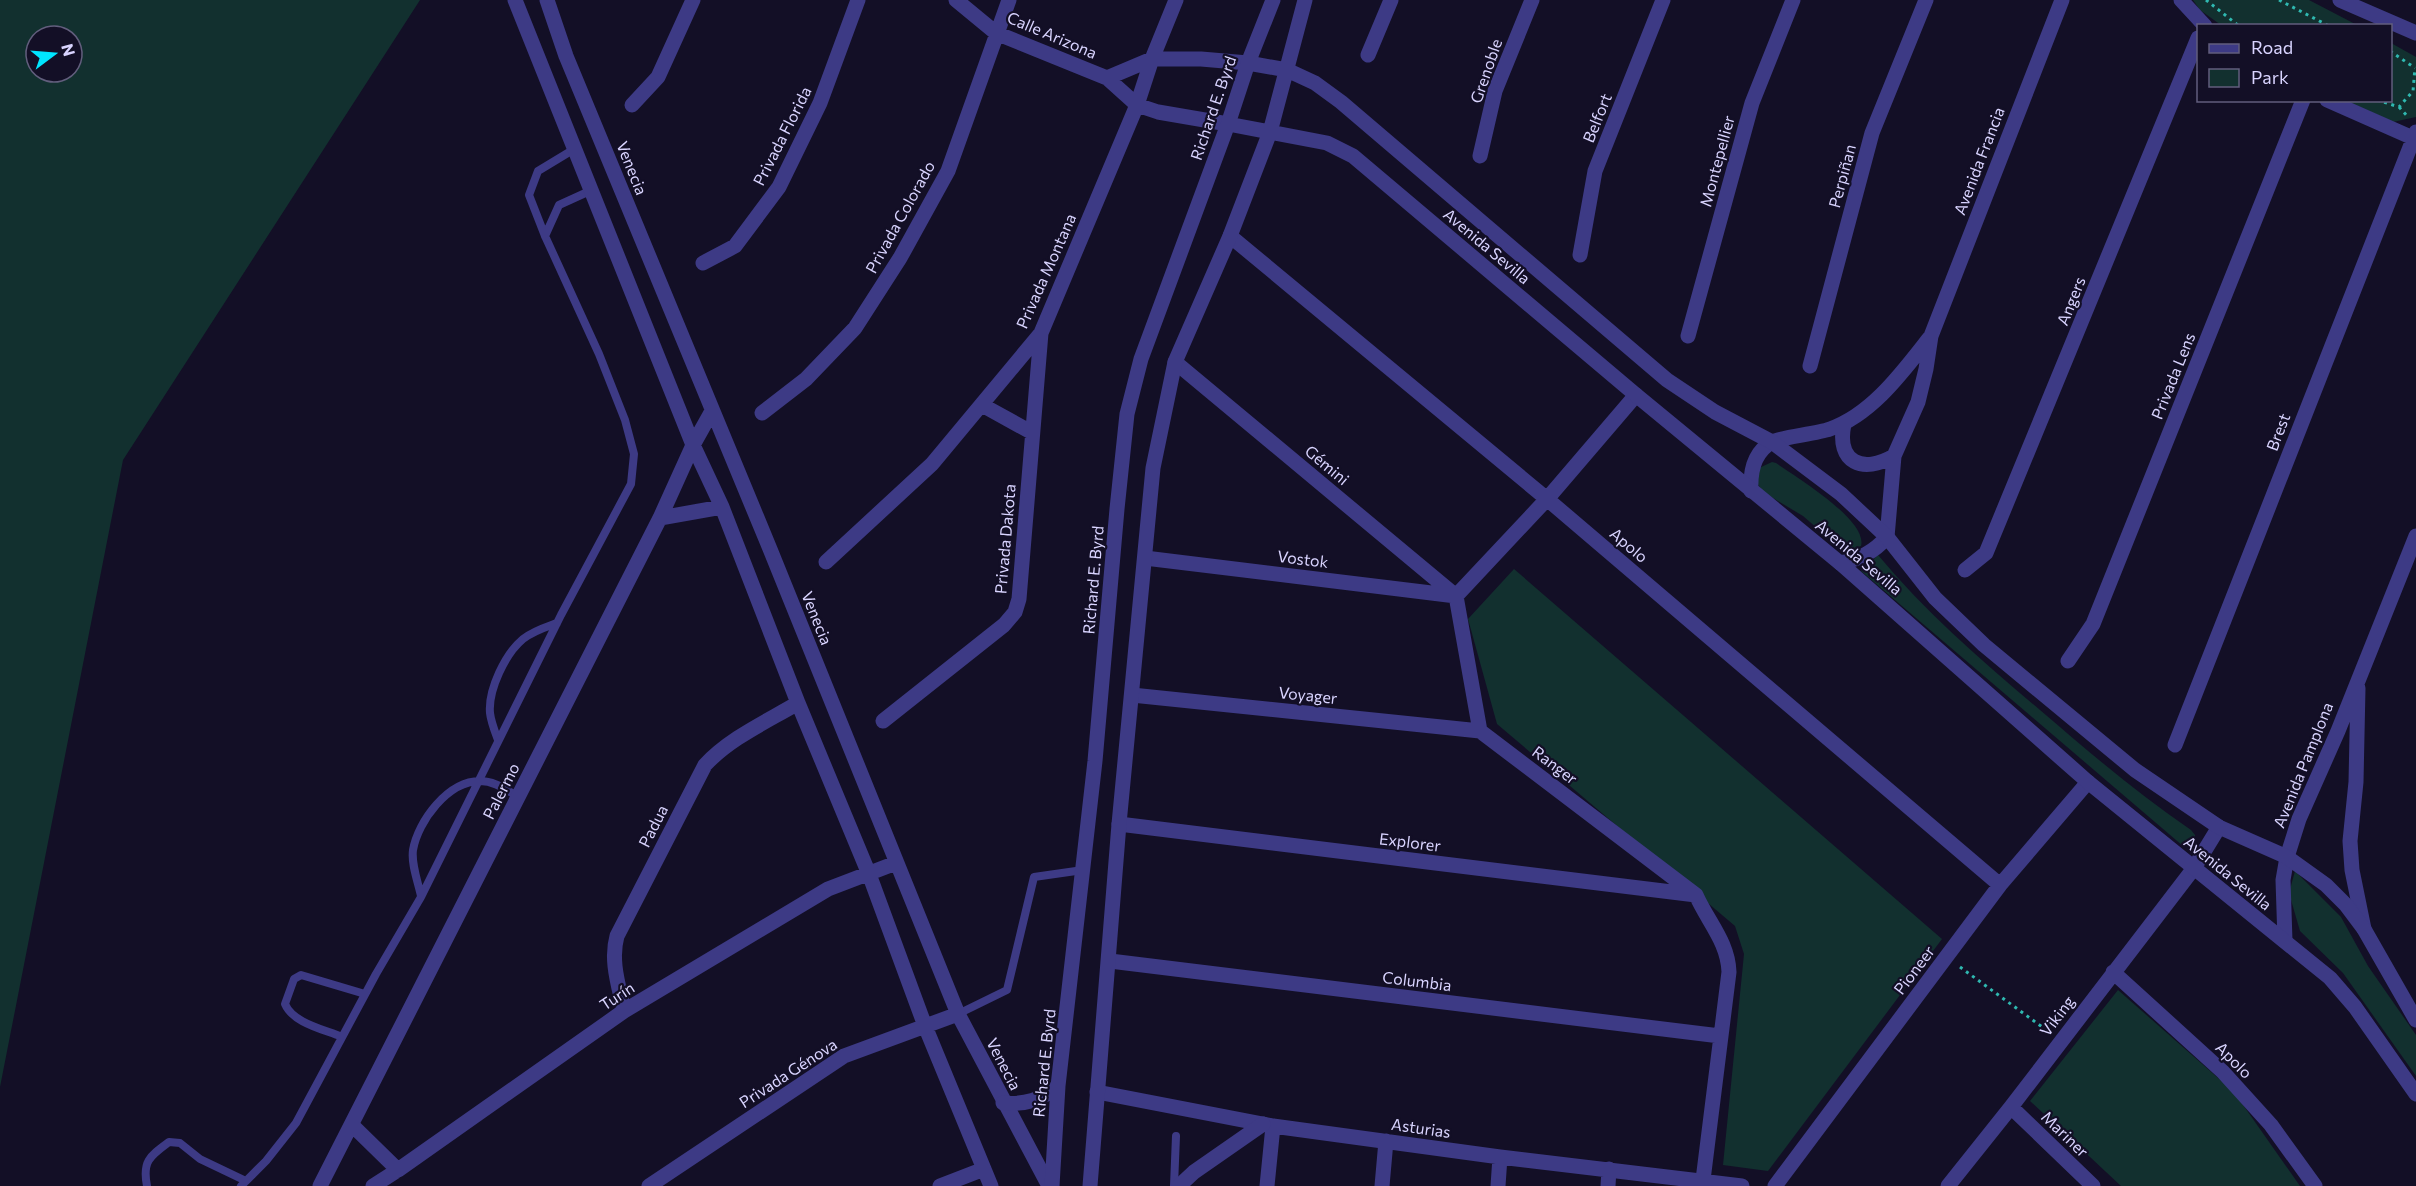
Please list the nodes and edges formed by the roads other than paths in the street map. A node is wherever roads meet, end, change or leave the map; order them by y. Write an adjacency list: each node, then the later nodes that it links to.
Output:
1 (515, 0): 26 (street)
2 (547, 0): 23 (street, Venecia)
3 (693, 0): 31 (street)
4 (858, 0): 42 (street, Privada Florida)
5 (956, 0): 19 (street, Calle Arizona)
6 (1009, 0): 19 (street, Privada Colorado)
7 (1176, 0): 24 (street, Privada Montana)
8 (1273, 0): 25 (street, Richard E. Byrd)
9 (1305, 0): 27 (street)
10 (1391, 0): 22 (street)
11 (1532, 0): 37 (street, Grenoble)
12 (1663, 0): 41 (street, Belfort)
13 (1793, 0): 44 (street, Montepellier)
14 (1926, 0): 47 (street, Perpiñan)
15 (2062, 0): 45 (street, Avenida Francia)
16 (2181, 0): 18 (street)
17 (2340, 0): 20 (street)
18 (2203, 24)
19 (996, 33): 28 (street, Calle Arizona); 51 (street, Privada Colorado)
20 (2416, 33)
21 (2197, 43): 66 (street, Angers)
22 (1368, 55)
23 (566, 56): 26 (street); 50 (street, Venecia)
24 (1152, 60): 25 (street, Calle Arizona); 28 (street, Calle Arizona); 32 (street, Privada Montana)
25 (1248, 63): 27 (street, Avenida Sevilla); 33 (street, Richard E. Byrd)
26 (541, 66): 36 (street)
27 (1287, 70): 34 (street); 54 (street, Avenida Sevilla)
28 (1107, 78): 32 (street, Calle Arizona)
29 (2302, 102): 69 (street, Privada Lens)
30 (2332, 102): 35 (street)
31 (632, 105)
32 (1137, 105): 33 (street, Calle Arizona); 43 (street, Privada Montana)
33 (1228, 124): 34 (street, Avenida Sevilla); 85 (street, Richard E. Byrd)
34 (1270, 132): 40 (street); 48 (street, Avenida Sevilla)
35 (2414, 135): 76 (street, Brest)
36 (576, 148): 38 (street); 39 (lane)
37 (1480, 156)
38 (592, 190): 39 (lane); 55 (street)
39 (545, 236): 68 (lane)
40 (1230, 236): 46 (street); 58 (street, Apolo)
41 (1580, 255)
42 (703, 263)
43 (1041, 333): 49 (street, Privada Montana); 53 (street, Privada Dakota)
44 (1688, 336)
45 (1931, 336): 52 (street, Avenida Francia); 56 (street, Avenida Francia)
46 (1175, 362): 63 (street); 67 (street, Gémini)
47 (1810, 366)
48 (1635, 395): 57 (street, Avenida Sevilla); 58 (street)
49 (982, 405): 53 (street); 64 (street, Privada Montana)
50 (712, 411): 55 (street, Palermo); 83 (street, Venecia)
51 (762, 413)
52 (1844, 424): 54 (street, Avenida Francia); 56 (street)
53 (1031, 432): 73 (street, Privada Dakota)
54 (1772, 442): 57 (street); 62 (street, Avenida Sevilla)
55 (693, 445): 59 (street); 60 (street, Palermo)
56 (1894, 456): 62 (street, Avenida Francia)
57 (1751, 491): 65 (street, Avenida Sevilla)
58 (1547, 499): 67 (street); 87 (street, Apolo)
59 (722, 507): 60 (street); 72 (street)
60 (660, 518): 79 (street, Palermo)
61 (2416, 536): 70 (street, Avenida Pamplona)
62 (1887, 537): 65 (street); 81 (street, Avenida Sevilla)
63 (1145, 558): 67 (street, Vostok); 71 (street)
64 (826, 562)
65 (1840, 563): 78 (street, Avenida Sevilla)
66 (1965, 570)
67 (1456, 596): 74 (street)
68 (557, 623): 75 (lane); 75 (lane)
69 (2068, 661)
70 (2358, 676): 82 (street, Avenida Pamplona); 90 (street, Avenida Pamplona)
71 (1132, 695): 74 (street, Voyager); 80 (street)
72 (798, 703): 86 (street); 95 (street, Padua)
73 (883, 721)
74 (1480, 731): 88 (street, Ranger)
75 (498, 740): 77 (lane)
76 (2175, 745)
77 (478, 781): 79 (lane); 89 (lane); 89 (lane)
78 (2088, 782): 84 (street, Avenida Sevilla); 87 (street, Pioneer)
79 (519, 797): 106 (street, Palermo)
80 (1119, 824): 88 (street, Explorer); 92 (street)
81 (2219, 827): 82 (street, Avenida Sevilla); 84 (street, Viking)
82 (2287, 857): 90 (street, Avenida Sevilla); 91 (street, Avenida Pamplona)
83 (896, 863): 86 (street, Turín); 96 (street, Venecia)
84 (2194, 868): 91 (street, Avenida Sevilla); 93 (street, Viking)
85 (1083, 870): 96 (lane); 101 (street, Richard E. Byrd)
86 (868, 874): 95 (street, Turín); 98 (street)
87 (2000, 885): 132 (street, Pioneer)
88 (1696, 896): 99 (street, Ranger)
89 (421, 897): 94 (lane)
90 (2364, 929): 97 (street, Avenida Sevilla)
91 (2285, 941): 103 (street, Avenida Sevilla)
92 (1110, 961): 99 (street, Columbia); 102 (street)
93 (2113, 972): 105 (street, Viking); 135 (street, Apolo)
94 (365, 994): 100 (lane); 100 (lane)
95 (624, 1011): 113 (street, Turín)
96 (957, 1014): 98 (street, Privada Génova); 104 (street, Venecia)
97 (2416, 1020)
98 (925, 1026): 111 (street); 120 (street, Privada Génova)
99 (1720, 1036): 115 (street, Ranger)
100 (342, 1037): 116 (lane)
101 (1058, 1086): 104 (street); 123 (street, Richard E. Byrd)
102 (1097, 1092): 107 (street, Asturias); 124 (street)
103 (2416, 1094)
104 (1003, 1103): 123 (street, Venecia)
105 (2011, 1107): 133 (street, Viking); 134 (street, Mariner)
106 (352, 1125): 113 (street); 118 (street, Palermo)
107 (1268, 1125): 109 (street, Asturias); 126 (street); 127 (street)
108 (1176, 1136): 125 (lane)
109 (1386, 1141): 110 (street, Asturias); 128 (street)
110 (1500, 1157): 112 (street, Asturias); 129 (street)
111 (984, 1169): 121 (street); 122 (street)
112 (1609, 1169): 114 (street, Asturias); 130 (street)
113 (398, 1170): 119 (street, Turín)
114 (1638, 1180): 115 (street, Asturias)
115 (1703, 1180): 131 (street, Asturias)
116 (244, 1183): 117 (lane)
117 (147, 1186)
118 (320, 1186)
119 (373, 1186)
120 (649, 1186)
121 (940, 1186)
122 (991, 1186)
123 (1050, 1186)
124 (1090, 1186)
125 (1174, 1186)
126 (1179, 1186)
127 (1266, 1186)
128 (1382, 1186)
129 (1498, 1186)
130 (1608, 1186)
131 (1741, 1186)
132 (1775, 1186)
133 (1948, 1186)
134 (2093, 1186)
135 (2315, 1186)

